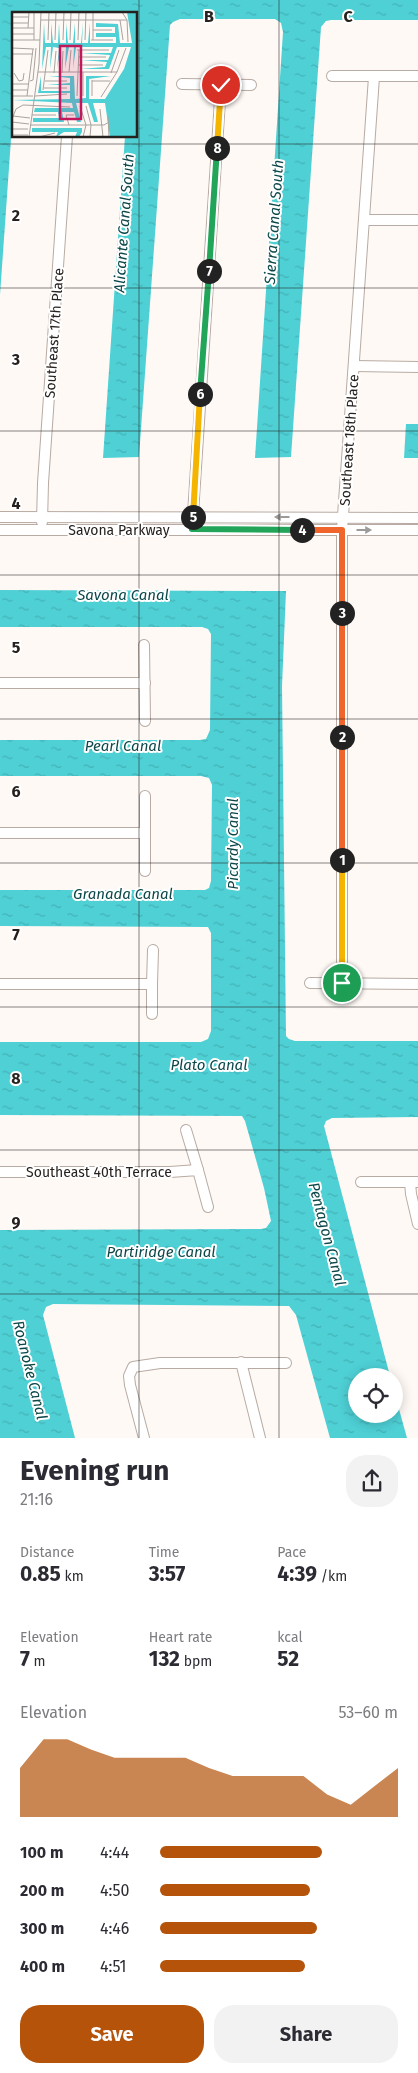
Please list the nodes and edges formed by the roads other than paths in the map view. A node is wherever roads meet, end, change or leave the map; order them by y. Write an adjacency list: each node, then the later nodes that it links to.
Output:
1 (332, 76): 3 (street)
2 (418, 76): 3 (street)
3 (374, 77): 8 (street, Southeast 18th Place)
4 (182, 84): 5 (street)
5 (221, 85): 6 (street); 15 (street)
6 (251, 85)
7 (67, 138): 13 (street, Southeast 17th Place)
8 (364, 220): 9 (street); 10 (street, Southeast 18th Place)
9 (418, 220)
10 (354, 366): 11 (street); 14 (street, Southeast 18th Place)
11 (418, 367)
12 (0, 517): 13 (street, Savona Parkway)
13 (42, 517): 15 (street, Savona Parkway); 19 (street, Southeast 17th Place)
14 (344, 517): 15 (street, Savona Parkway, one-way to 15); 16 (street, Savona Parkway); 20 (street, Southeast 18th Place)
15 (193, 518): 17 (street)
16 (418, 518)
17 (192, 529): 19 (street, Savona Parkway); 20 (street, Savona Parkway)
18 (0, 530): 19 (street, Savona Parkway)
19 (42, 530)
20 (342, 530): 21 (street, Savona Parkway, one-way to 21); 32 (street, Southeast 18th Place)
21 (418, 530)
22 (144, 646): 24 (street)
23 (0, 683): 24 (street)
24 (145, 683): 25 (street)
25 (145, 721)
26 (145, 796): 28 (street)
27 (0, 833): 28 (street)
28 (145, 833): 29 (street)
29 (145, 871)
30 (153, 950): 34 (street)
31 (310, 983): 32 (street)
32 (342, 983): 35 (street)
33 (0, 984): 34 (street)
34 (152, 984): 36 (street)
35 (418, 984)
36 (152, 1014)
37 (186, 1130): 38 (street)
38 (198, 1170): 39 (street, Southeast 40th Terrace); 42 (street)
39 (0, 1172)
40 (361, 1182): 41 (street)
41 (414, 1182): 43 (street)
42 (208, 1207)
43 (418, 1224)
44 (241, 1362): 45 (street); 46 (street); 47 (street)
45 (286, 1363)
46 (144, 1438)
47 (260, 1438)

